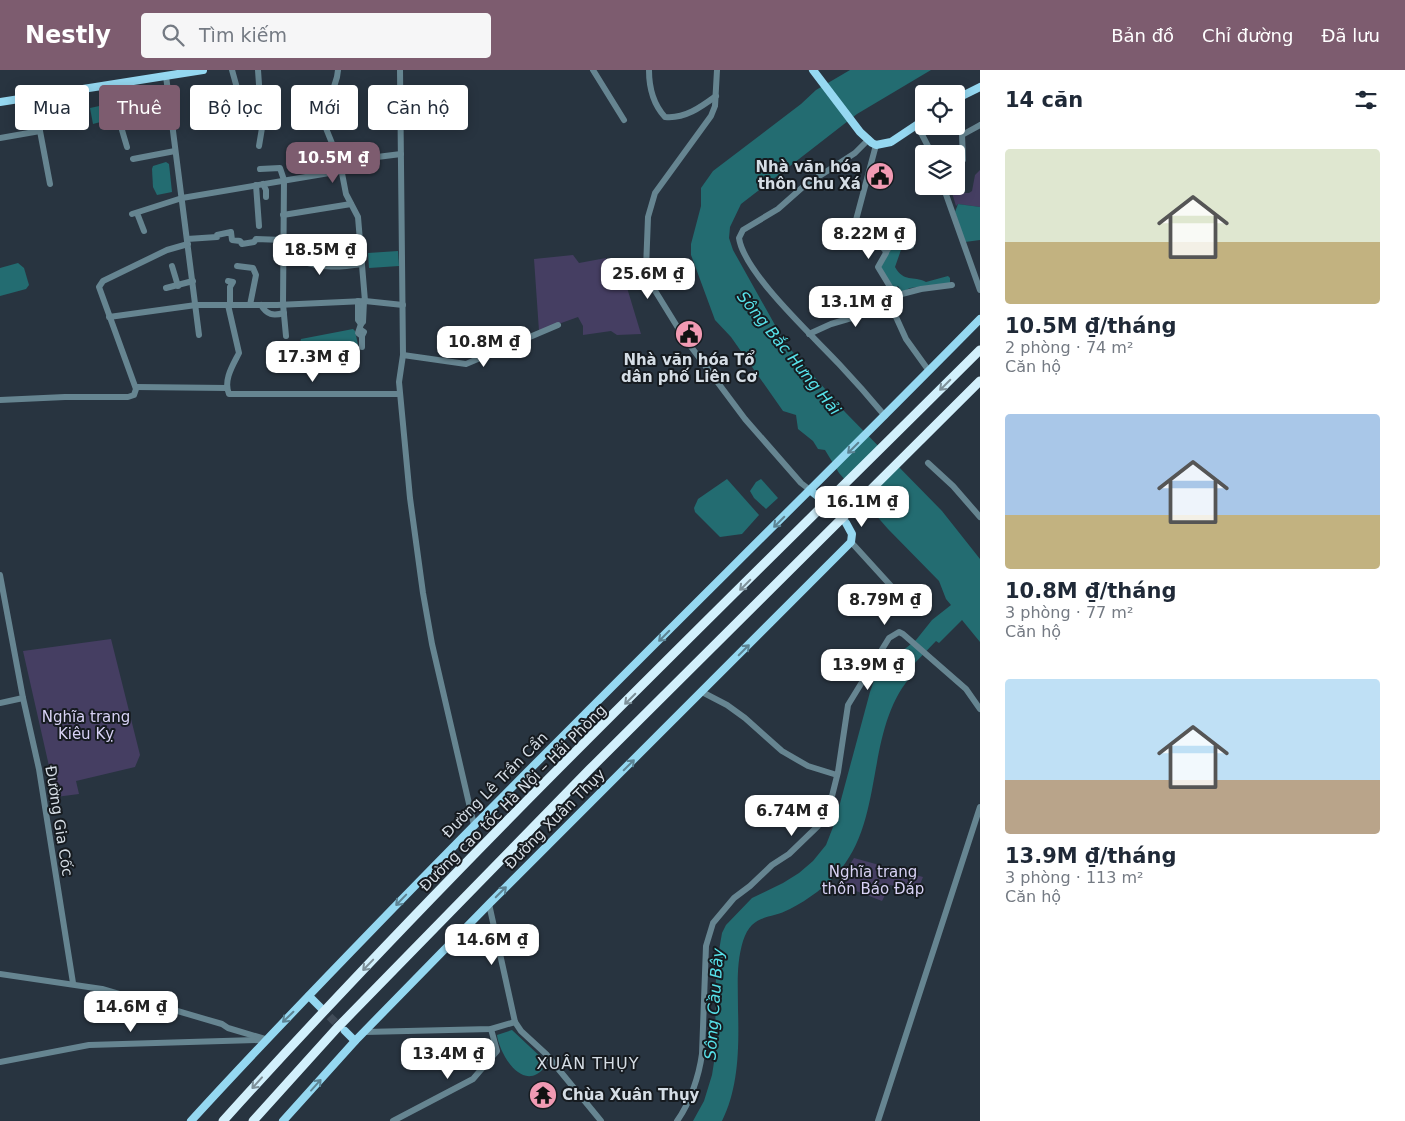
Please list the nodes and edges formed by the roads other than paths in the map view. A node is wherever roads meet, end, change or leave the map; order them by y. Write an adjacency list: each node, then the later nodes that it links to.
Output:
1 (203, 70): 10 (main road)
2 (232, 70): 12 (street)
3 (258, 70): 27 (street)
4 (338, 70): 33 (street)
5 (400, 70): 30 (street)
6 (594, 70): 18 (street)
7 (649, 70): 15 (street)
8 (717, 70): 15 (street)
9 (814, 72): 24 (main road)
10 (166, 76): 11 (main road); 29 (street)
11 (115, 85)
12 (235, 85)
13 (980, 86): 14 (main road)
14 (965, 94)
15 (716, 96): 84 (street)
16 (15, 100): 17 (main road)
17 (0, 102)
18 (624, 120)
19 (980, 125): 26 (street)
20 (915, 126): 25 (main road)
21 (122, 130): 28 (street)
22 (40, 131): 23 (street); 35 (street)
23 (0, 138)
24 (869, 139): 25 (main road); 70 (street)
25 (876, 145): 48 (street)
26 (962, 145)
27 (259, 146)
28 (127, 147)
29 (175, 150): 31 (street); 39 (street)
30 (401, 154): 33 (street); 65 (street)
31 (133, 159)
32 (260, 169): 34 (street)
33 (341, 171): 34 (street); 40 (street)
34 (284, 180): 36 (street); 41 (street)
35 (50, 184)
36 (259, 185): 38 (street); 39 (street); 42 (street)
37 (946, 195): 57 (street)
38 (266, 197)
39 (182, 198): 43 (street); 45 (street)
40 (351, 204): 41 (street); 49 (street)
41 (283, 215): 44 (street)
42 (259, 226)
43 (144, 231)
44 (283, 240): 45 (street); 47 (street)
45 (188, 242): 52 (street); 67 (street)
46 (911, 246): 48 (street)
47 (283, 252): 49 (street); 60 (street)
48 (886, 252): 58 (street)
49 (362, 264): 59 (street)
50 (172, 266): 55 (street)
51 (237, 266): 63 (street)
52 (193, 281): 55 (street); 61 (street)
53 (228, 281): 62 (street)
54 (952, 285): 58 (street)
55 (178, 286): 56 (street)
56 (166, 288)
57 (980, 290)
58 (893, 299): 70 (street); 76 (street)
59 (362, 301): 60 (street); 65 (street); 73 (street)
60 (282, 304): 64 (street); 66 (street)
61 (196, 305): 62 (street); 67 (street); 71 (street)
62 (229, 305): 63 (street); 79 (street)
63 (250, 305): 64 (street)
64 (262, 305): 66 (street)
65 (403, 305): 75 (street)
66 (284, 313): 72 (street)
67 (109, 317): 78 (street)
68 (980, 319): 76 (main road, Đường Lê Trần Cẩn)
69 (558, 325): 75 (street)
70 (809, 334): 82 (street)
71 (199, 335)
72 (286, 336)
73 (362, 347)
74 (980, 350): 85 (highway, Đường cao tốc Hà Nội – Hải Phòng, one-way to 85)
75 (403, 355): 80 (street)
76 (929, 371): 82 (main road, Đường Lê Trần Cẩn)
77 (980, 381): 87 (highway)
78 (136, 387): 79 (street); 81 (street)
79 (227, 388): 80 (street)
80 (400, 394): 98 (street)
81 (0, 400)
82 (882, 419): 84 (main road, Đường Lê Trần Cẩn, one-way to 84)
83 (928, 463): 86 (street)
84 (810, 490): 85 (main road); 98 (main road, Đường Lê Trần Cẩn, one-way to 98)
85 (826, 501): 114 (highway, Đường cao tốc Hà Nội – Hải Phòng, one-way to 114)
86 (980, 516)
87 (845, 519): 88 (main road); 96 (highway)
88 (852, 542): 90 (street); 91 (main road, Đường Xuân Thụy, one-way to 88)
89 (0, 575): 92 (street, Đường Gia Cốc)
90 (902, 598)
91 (702, 692): 95 (street); 99 (main road, Đường Xuân Thụy, one-way to 91)
92 (22, 698): 93 (street); 101 (street, Đường Gia Cốc)
93 (0, 703)
94 (980, 709): 95 (street)
95 (837, 775): 120 (street)
96 (584, 776): 115 (highway); 116 (highway)
97 (980, 808): 121 (street)
98 (474, 825): 102 (main road, Đường Lê Trần Cẩn, one-way to 102)
99 (489, 904): 104 (street); 108 (main road, Đường Xuân Thụy)
100 (0, 974): 101 (street)
101 (73, 984): 105 (street)
102 (309, 996): 103 (main road); 109 (main road, Đường Lê Trần Cẩn, one-way to 109)
103 (321, 1008)
104 (515, 1022): 106 (street); 119 (street)
105 (228, 1028): 109 (street); 110 (street)
106 (491, 1029): 108 (street); 118 (street)
107 (345, 1031): 111 (main road)
108 (365, 1032): 111 (main road, Đường Xuân Thụy)
109 (265, 1039): 110 (street); 113 (main road, Đường Lê Trần Cẩn)
110 (226, 1040): 112 (street)
111 (355, 1041): 117 (main road, Đường Xuân Thụy, one-way to 111)
112 (0, 1062)
113 (191, 1121)
114 (223, 1121)
115 (253, 1121)
116 (260, 1121)
117 (283, 1121)
118 (393, 1121)
119 (601, 1121)
120 (677, 1121)
121 (878, 1121)

